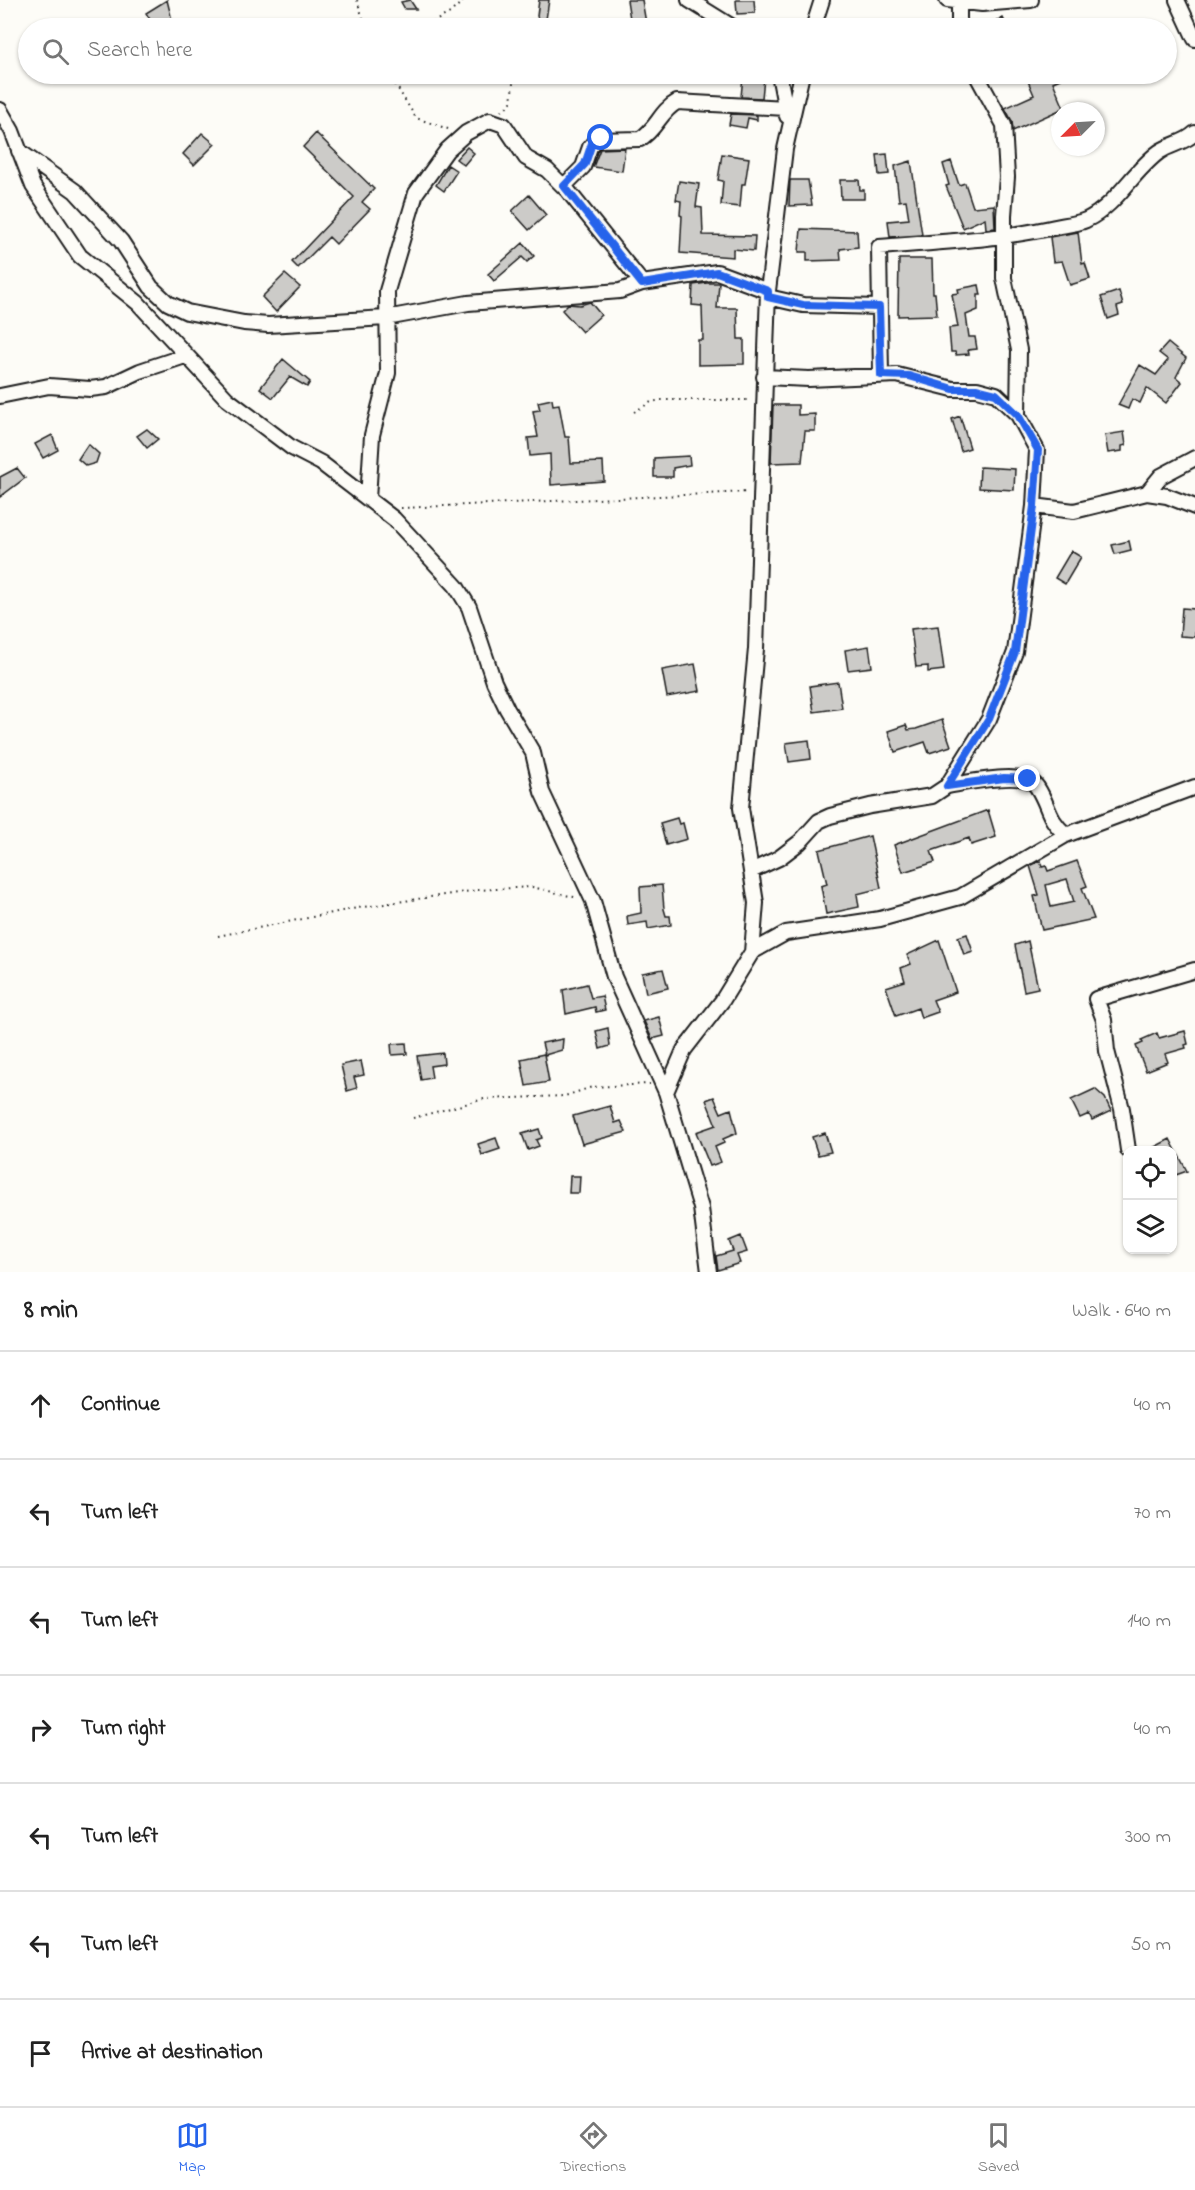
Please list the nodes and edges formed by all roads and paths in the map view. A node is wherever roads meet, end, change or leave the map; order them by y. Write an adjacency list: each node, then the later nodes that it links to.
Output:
1 (357, 0): 8 (path)
2 (464, 0): 9 (path)
3 (689, 0): 10 (street)
4 (822, 0): 11 (street)
5 (1031, 0): 7 (street)
6 (1177, 0): 13 (street)
7 (953, 1): 12 (street)
8 (363, 18)
9 (441, 18)
10 (718, 18)
11 (816, 18)
12 (957, 18)
13 (1195, 39)
14 (395, 84): 23 (path)
15 (513, 84): 21 (path)
16 (781, 84): 19 (street)
17 (800, 84): 22 (street)
18 (981, 84): 27 (street)
19 (786, 108): 22 (street); 26 (street)
20 (0, 110): 25 (street)
21 (490, 120): 23 (street); 26 (street)
22 (789, 132): 29 (street)
23 (466, 133): 31 (street)
24 (1195, 134): 27 (street)
25 (18, 151): 31 (street); 32 (street)
26 (564, 186): 28 (street)
27 (1003, 236): 30 (street); 38 (street)
28 (642, 284): 29 (street); 31 (street)
29 (768, 294): 30 (street); 34 (street)
30 (879, 307): 33 (street)
31 (386, 318): 42 (street)
32 (185, 356): 35 (street); 42 (street)
33 (881, 375): 34 (street); 38 (street)
34 (764, 376): 36 (street)
35 (0, 396)
36 (763, 400): 37 (path); 40 (street)
37 (634, 412)
38 (1018, 415): 43 (street)
39 (1195, 458): 41 (street)
40 (760, 491): 45 (path); 49 (street)
41 (1147, 493): 43 (street); 44 (street)
42 (368, 499): 45 (street)
43 (1034, 506): 46 (street)
44 (1195, 507)
45 (380, 508): 50 (street)
46 (947, 786): 48 (street); 49 (street)
47 (1195, 787): 48 (street)
48 (1066, 835): 52 (street)
49 (751, 871): 52 (street)
50 (593, 901): 51 (path); 54 (street)
51 (218, 936)
52 (752, 952): 54 (street)
53 (1195, 970): 56 (street)
54 (664, 1087): 55 (path); 57 (street)
55 (413, 1118)
56 (1127, 1146)
57 (709, 1272)

